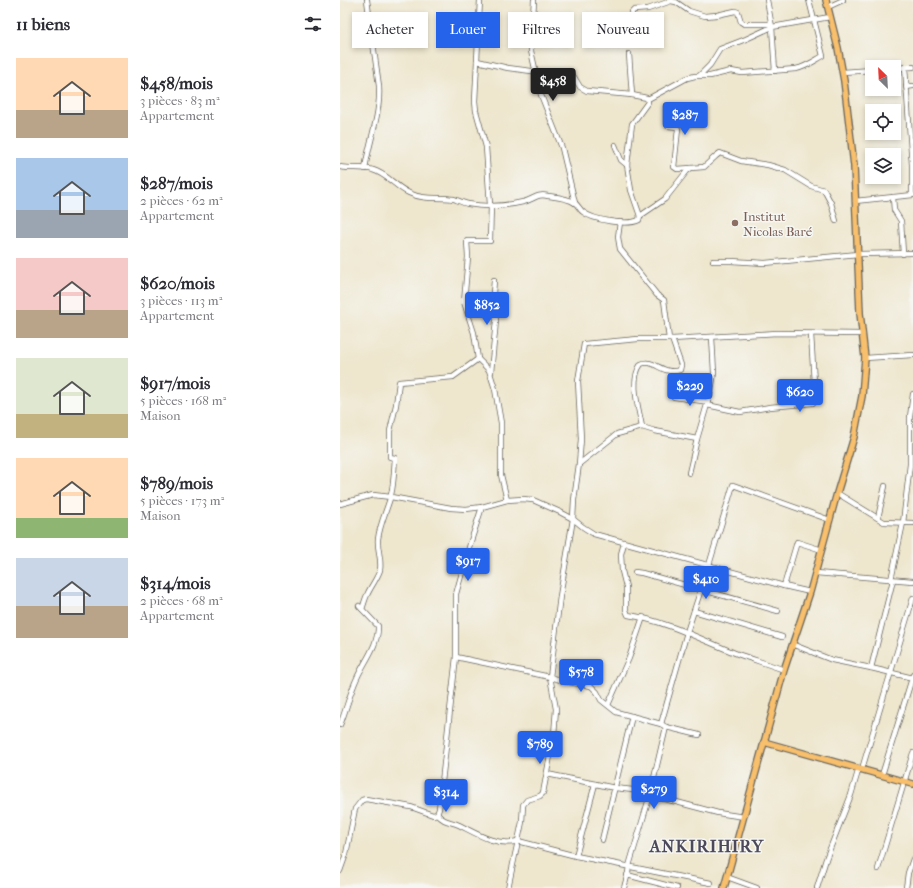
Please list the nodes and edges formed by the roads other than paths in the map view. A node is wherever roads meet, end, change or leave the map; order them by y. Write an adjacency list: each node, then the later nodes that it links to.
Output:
1 (367, 0): 36 (street)
2 (480, 0): 14 (street)
3 (534, 0): 19 (street)
4 (767, 0): 12 (street)
5 (809, 0): 11 (street)
6 (826, 0): 8 (main road)
7 (842, 0): 8 (street)
8 (828, 7): 10 (main road)
9 (632, 12): 12 (street)
10 (830, 17): 11 (street); 21 (main road)
11 (814, 20): 12 (street); 20 (street)
12 (771, 25): 20 (street); 22 (street)
13 (629, 54): 25 (street)
14 (477, 61): 19 (street); 41 (street)
15 (913, 66): 17 (street)
16 (901, 67): 17 (street)
17 (905, 67): 24 (street)
18 (865, 70): 21 (street)
19 (535, 71): 25 (street); 40 (street)
20 (775, 71): 22 (street)
21 (843, 72): 39 (main road)
22 (700, 75): 26 (street)
23 (913, 86): 24 (street)
24 (906, 87): 28 (street)
25 (632, 95): 26 (street)
26 (648, 99): 33 (street)
27 (913, 100): 28 (street)
28 (907, 101): 29 (street)
29 (911, 116): 31 (street)
30 (668, 126): 35 (street)
31 (911, 132): 37 (street)
32 (615, 145): 33 (street)
33 (627, 165): 42 (street)
34 (340, 167): 36 (street)
35 (690, 168): 42 (street); 44 (street)
36 (364, 169): 41 (street)
37 (912, 195): 38 (street)
38 (893, 198): 39 (street); 47 (street)
39 (855, 201): 46 (main road)
40 (575, 203): 41 (street); 43 (street)
41 (491, 205): 56 (street)
42 (640, 216): 43 (street)
43 (620, 222): 53 (street)
44 (836, 222)
45 (913, 253): 47 (street)
46 (858, 254): 47 (street); 48 (street); 51 (main road)
47 (903, 254)
48 (713, 261)
49 (494, 280): 57 (street)
50 (811, 334): 51 (street); 52 (street); 60 (street)
51 (863, 334): 55 (main road)
52 (712, 337): 53 (street); 60 (street)
53 (671, 339): 61 (street); 63 (street)
54 (913, 355): 55 (street)
55 (865, 358): 66 (main road)
56 (478, 359): 57 (street); 67 (street)
57 (491, 373): 68 (street)
58 (913, 394): 75 (street)
59 (674, 397): 60 (street)
60 (708, 403): 62 (street)
61 (642, 427): 62 (street); 63 (street)
62 (697, 439): 64 (street)
63 (579, 464): 72 (street)
64 (689, 473)
65 (885, 486): 71 (street)
66 (837, 494): 71 (street); 73 (main road)
67 (391, 497): 69 (street); 70 (street); 104 (street)
68 (507, 500): 70 (street); 72 (street)
69 (340, 504)
70 (482, 507): 95 (street)
71 (878, 518): 75 (street)
72 (573, 519): 76 (street); 99 (street)
73 (830, 520): 77 (main road); 78 (street)
74 (913, 522): 75 (street)
75 (903, 523): 82 (street)
76 (624, 543): 78 (street); 91 (street)
77 (822, 550): 81 (main road); 84 (street)
78 (709, 565): 79 (street); 85 (street)
79 (716, 567): 84 (street); 86 (street)
80 (635, 572): 85 (street)
81 (816, 573): 82 (street); 87 (main road)
82 (892, 580): 83 (street); 96 (street)
83 (913, 581)
84 (784, 586): 87 (street)
85 (701, 590): 89 (street); 90 (street)
86 (712, 590)
87 (810, 592): 94 (main road)
88 (913, 598): 98 (street)
89 (694, 610): 92 (street); 93 (street)
90 (778, 611)
91 (643, 617): 92 (street); 101 (street)
92 (686, 632): 97 (street); 103 (street)
93 (782, 637)
94 (794, 645): 96 (street); 97 (main road)
95 (456, 656): 99 (street); 117 (street)
96 (871, 668): 98 (street)
97 (784, 670): 107 (main road)
98 (891, 672): 100 (street); 109 (street)
99 (550, 677): 101 (street); 110 (street)
100 (913, 677): 111 (street)
101 (608, 705): 102 (street)
102 (632, 716): 103 (street); 115 (street)
103 (661, 724): 105 (street)
104 (340, 726)
105 (666, 727): 106 (street); 116 (street)
106 (699, 735)
107 (764, 742): 109 (main road); 118 (main road)
108 (913, 753): 112 (street)
109 (861, 769): 111 (main road); 134 (street)
110 (548, 774): 113 (street); 120 (street)
111 (882, 775): 112 (main road)
112 (905, 781): 114 (main road); 124 (street)
113 (595, 784): 115 (street); 121 (street)
114 (913, 784)
115 (616, 788): 116 (street); 119 (street)
116 (650, 795): 118 (street); 123 (street)
117 (437, 814): 120 (street); 125 (street)
118 (744, 818): 127 (main road)
119 (602, 840)
120 (518, 841): 121 (street); 129 (street)
121 (576, 856): 123 (street)
122 (913, 859): 135 (street)
123 (629, 866): 126 (street); 128 (street)
124 (878, 869)
125 (340, 871)
126 (628, 875): 130 (street); 131 (street)
127 (727, 878): 132 (main road); 133 (street)
128 (710, 883)
129 (508, 888)
130 (624, 888)
131 (677, 888)
132 (724, 888)
133 (757, 888)
134 (817, 888)
135 (906, 888)

